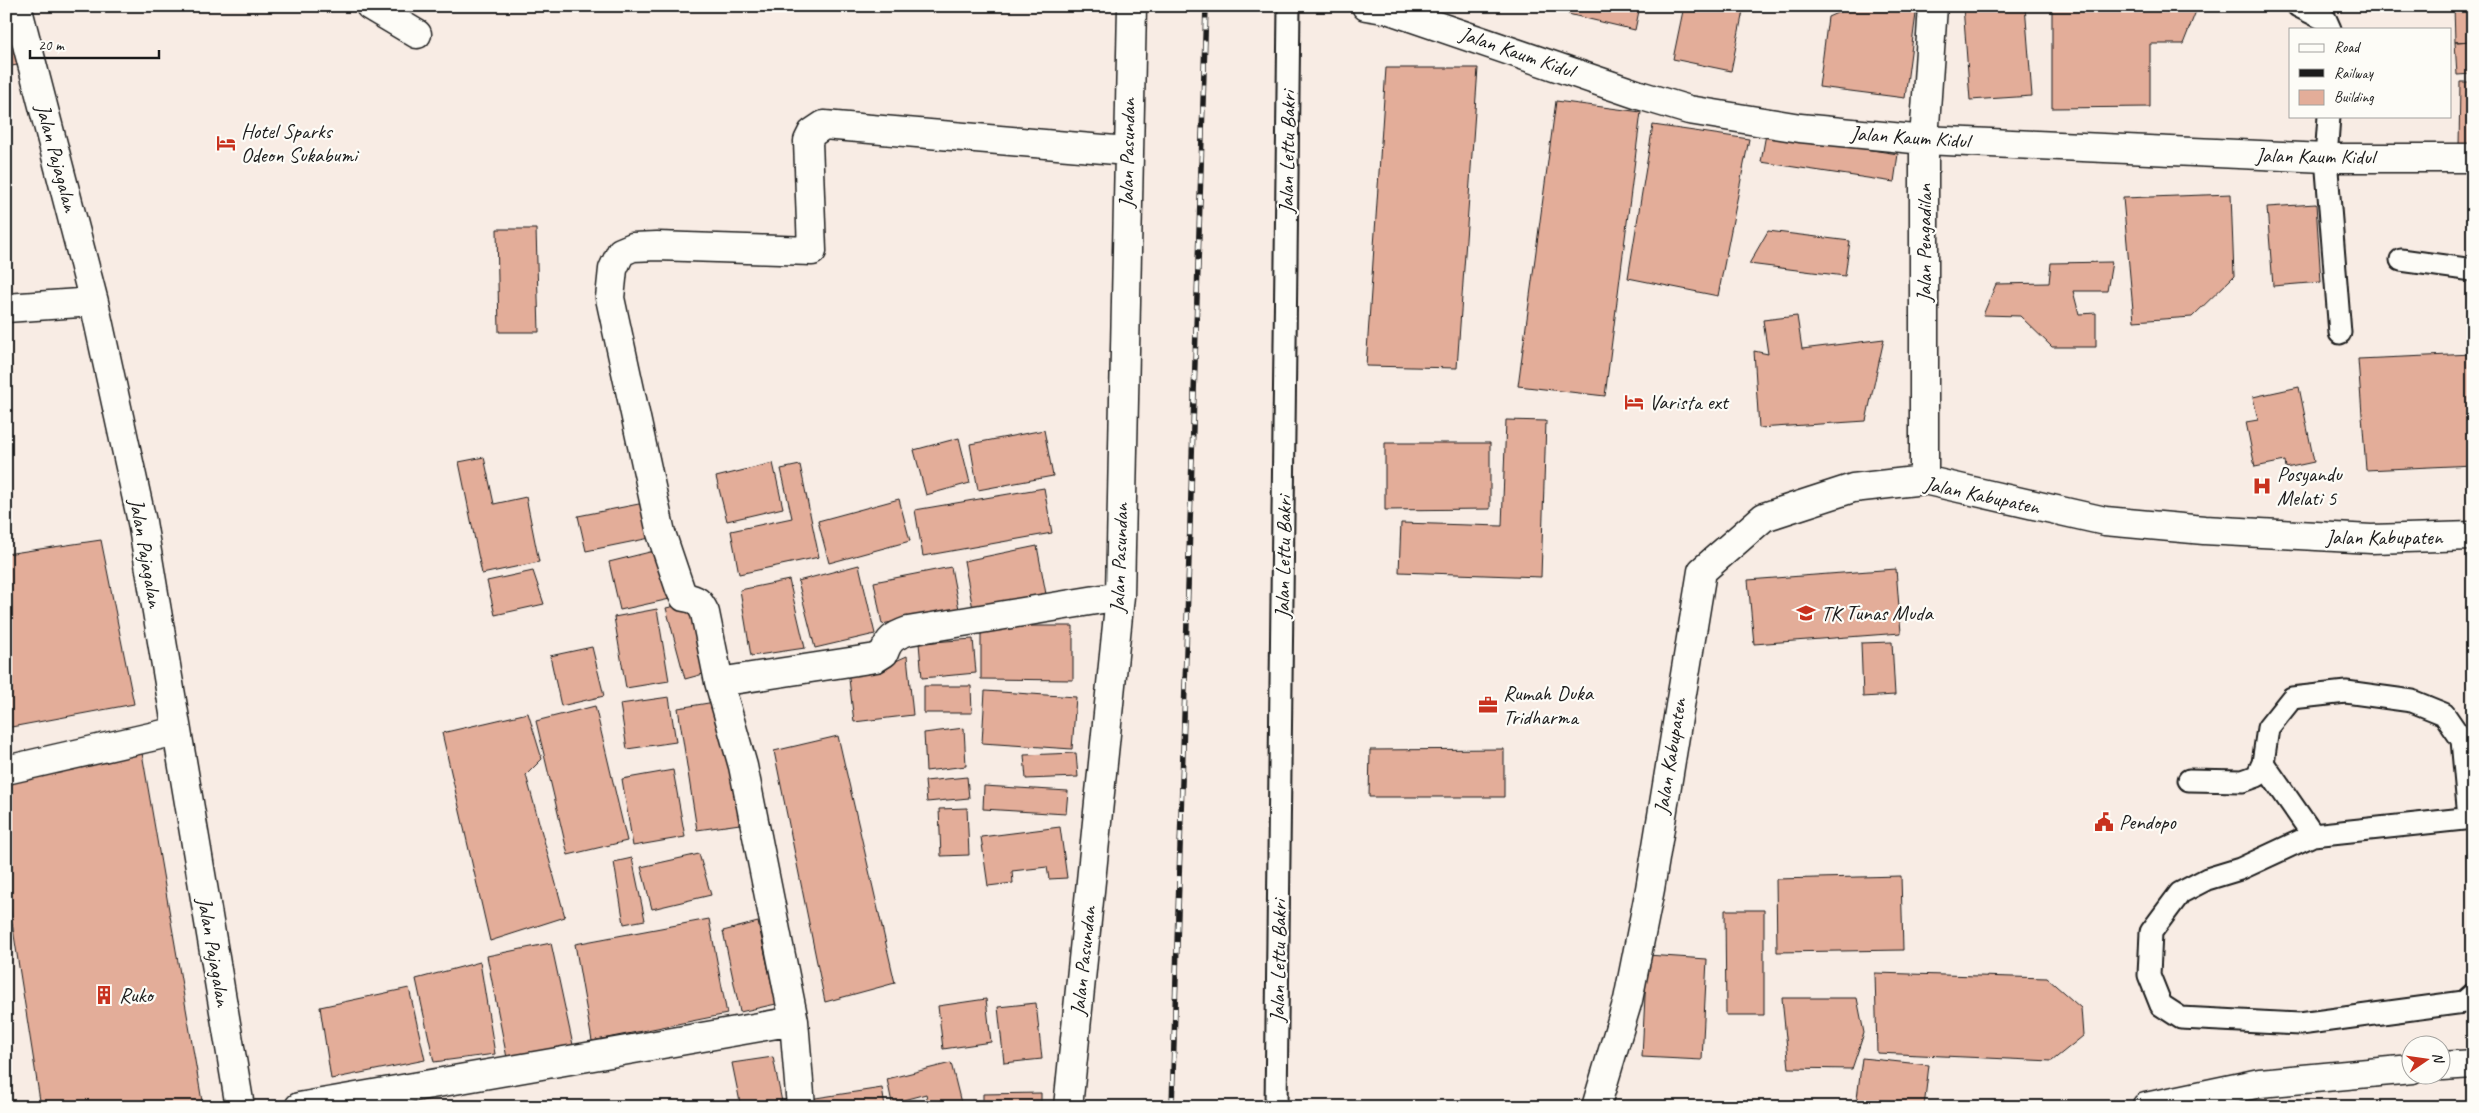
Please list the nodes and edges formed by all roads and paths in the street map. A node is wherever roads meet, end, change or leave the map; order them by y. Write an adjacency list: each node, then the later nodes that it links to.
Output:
1 (17, 6): 17 (street, Jalan Pajagalan)
2 (370, 6): 9 (street)
3 (1132, 6): 12 (street, Jalan Pasundan)
4 (1289, 6): 39 (lane, Jalan Lettu Bakri)
5 (1366, 6): 11 (street, Jalan Kaum Kidul)
6 (1933, 6): 11 (street, Jalan Pengadilan)
7 (2298, 6): 8 (lane)
8 (2330, 28)
9 (417, 34)
10 (2329, 118): 13 (lane)
11 (1924, 140): 13 (street, Jalan Kaum Kidul); 20 (street, Jalan Pengadilan)
12 (1127, 151): 22 (street, Jalan Pasundan); 23 (street)
13 (2326, 158): 14 (street, Jalan Kaum Kidul); 19 (lane)
14 (2473, 158)
15 (2401, 260): 16 (lane)
16 (2473, 270)
17 (94, 302): 18 (street); 24 (street, Jalan Pajagalan)
18 (6, 308)
19 (2340, 333)
20 (1924, 480): 21 (street, Jalan Kabupaten); 40 (street, Jalan Kabupaten)
21 (2473, 536)
22 (1120, 596): 23 (street); 38 (street, Jalan Pasundan)
23 (720, 682): 31 (street)
24 (177, 731): 26 (street); 35 (street, Jalan Pajagalan)
25 (2263, 763): 27 (lane); 28 (lane); 29 (lane)
26 (6, 770)
27 (2189, 780)
28 (2471, 818): 29 (lane)
29 (2313, 835): 30 (lane)
30 (2473, 994)
31 (794, 1021): 36 (street); 37 (street)
32 (2473, 1064): 33 (street)
33 (2452, 1065)
34 (2402, 1070): 41 (street)
35 (240, 1107)
36 (299, 1107)
37 (801, 1107)
38 (1068, 1107)
39 (1276, 1107)
40 (1596, 1107)
41 (2146, 1107)

